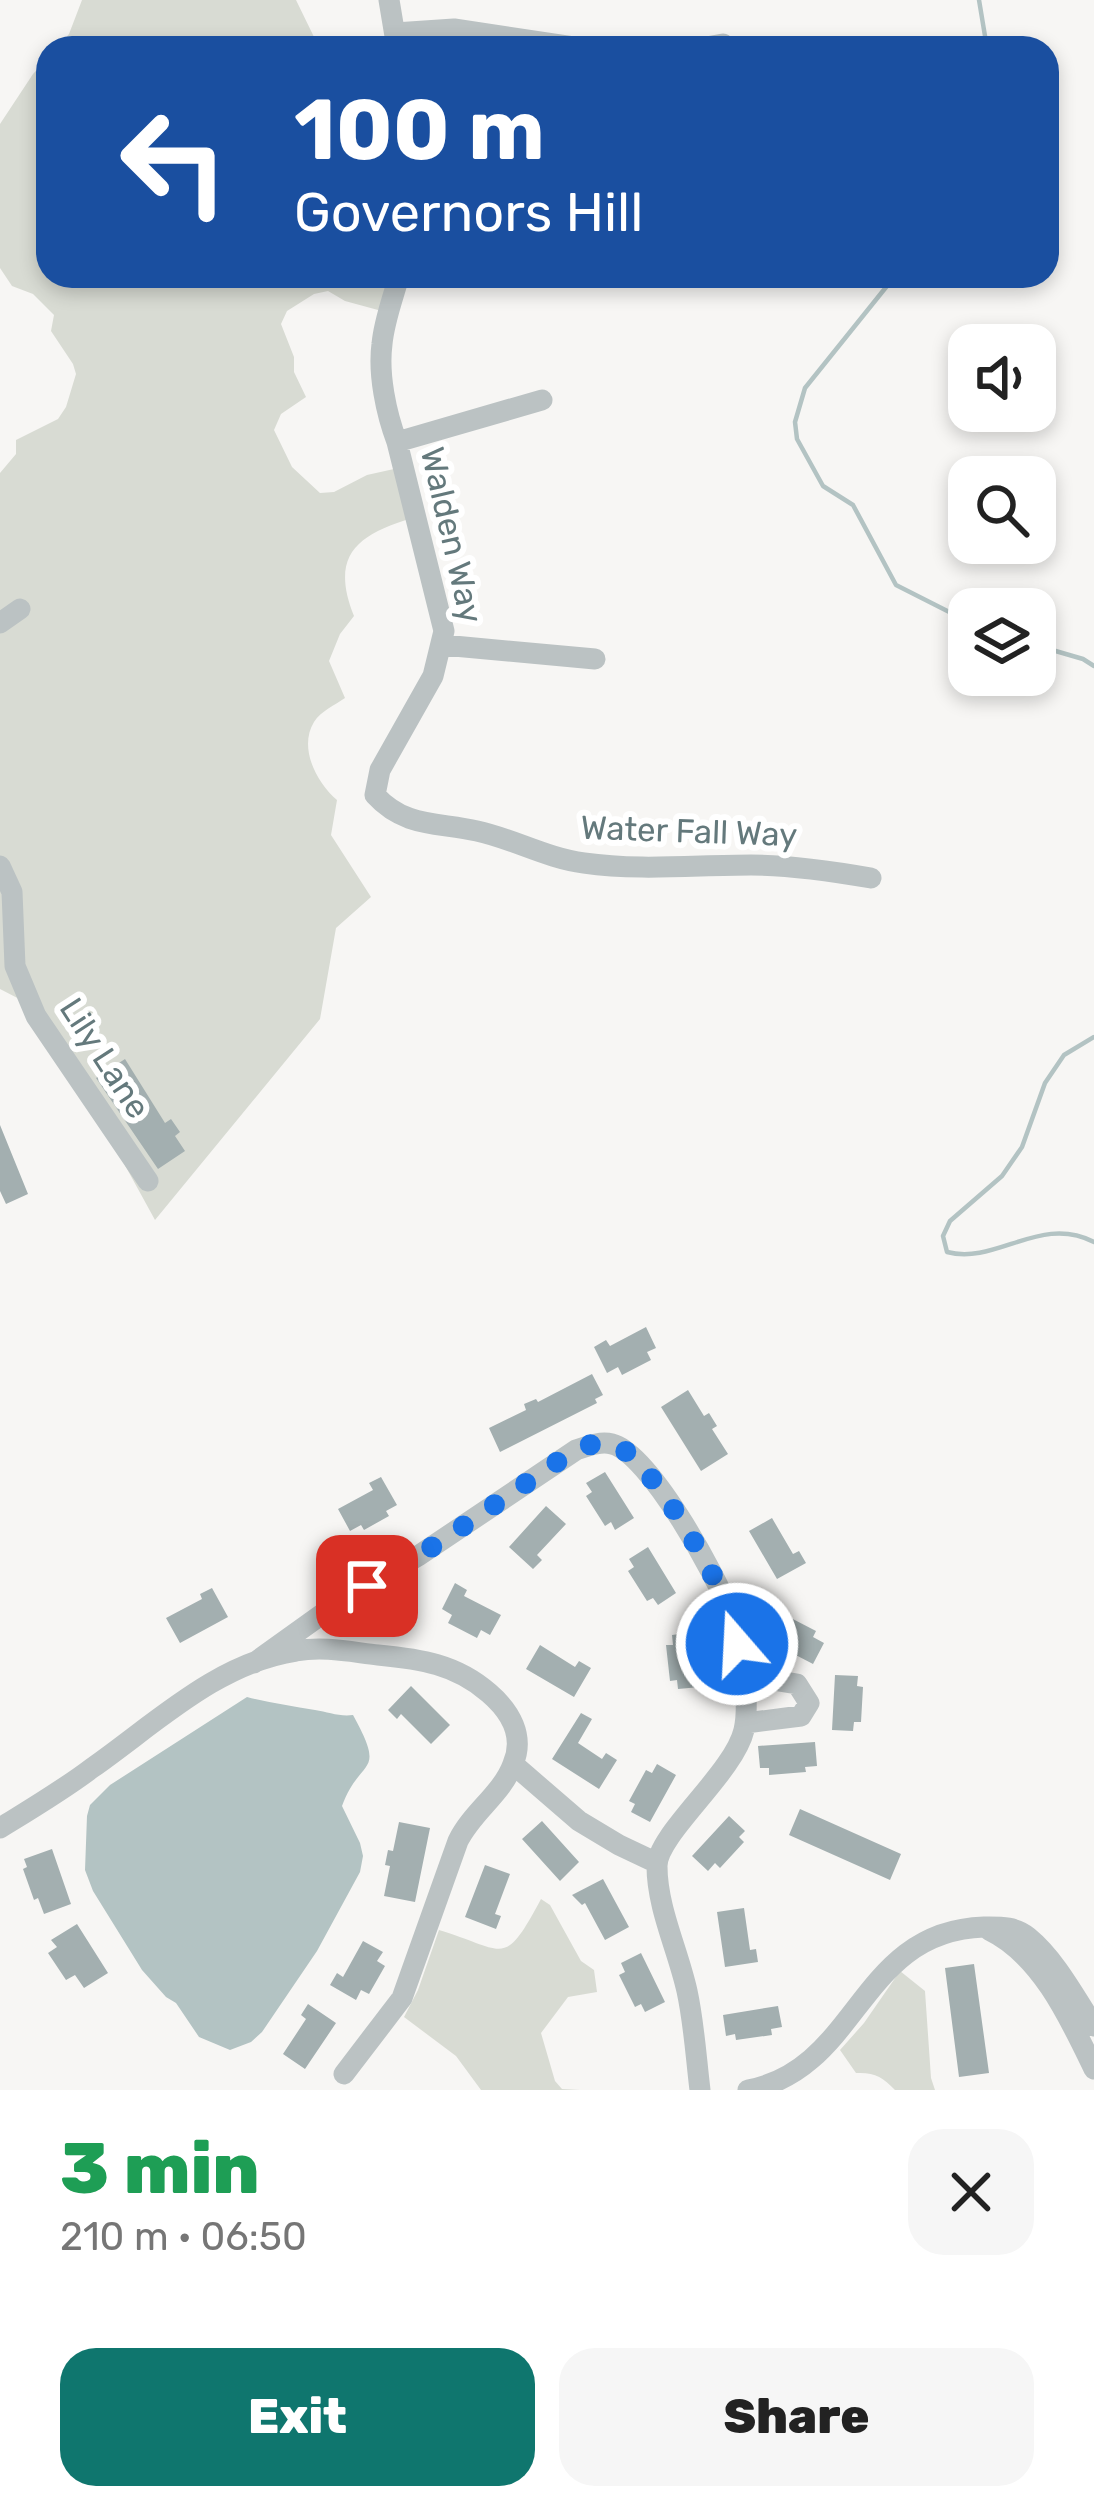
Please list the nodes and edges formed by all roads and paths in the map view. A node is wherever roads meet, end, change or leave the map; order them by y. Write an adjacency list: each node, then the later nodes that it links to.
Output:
1 (389, 0): 2 (street)
2 (395, 36)
3 (420, 36): 4 (street)
4 (500, 36)
5 (396, 288): 7 (street, Walden Way)
6 (542, 400): 7 (street)
7 (397, 442): 10 (street, Walden Way)
8 (20, 609): 9 (street)
9 (0, 623)
10 (443, 645): 11 (street); 12 (street, Walden Way)
11 (595, 659)
12 (375, 795): 14 (street, Water Fall Way)
13 (0, 866): 15 (street, Lily Lane)
14 (871, 878)
15 (6, 917): 16 (street, Lily Lane)
16 (7, 966): 17 (street, Lily Lane)
17 (148, 1181)
18 (254, 1663): 19 (street); 21 (street); 22 (street)
19 (743, 1675): 20 (street); 20 (street)
20 (746, 1723): 23 (street)
21 (513, 1764): 23 (street); 27 (street)
22 (0, 1828)
23 (657, 1863): 28 (street)
24 (983, 1928): 25 (street); 26 (street); 29 (street)
25 (1094, 2026)
26 (1094, 2069)
27 (344, 2074)
28 (700, 2090)
29 (748, 2090)

